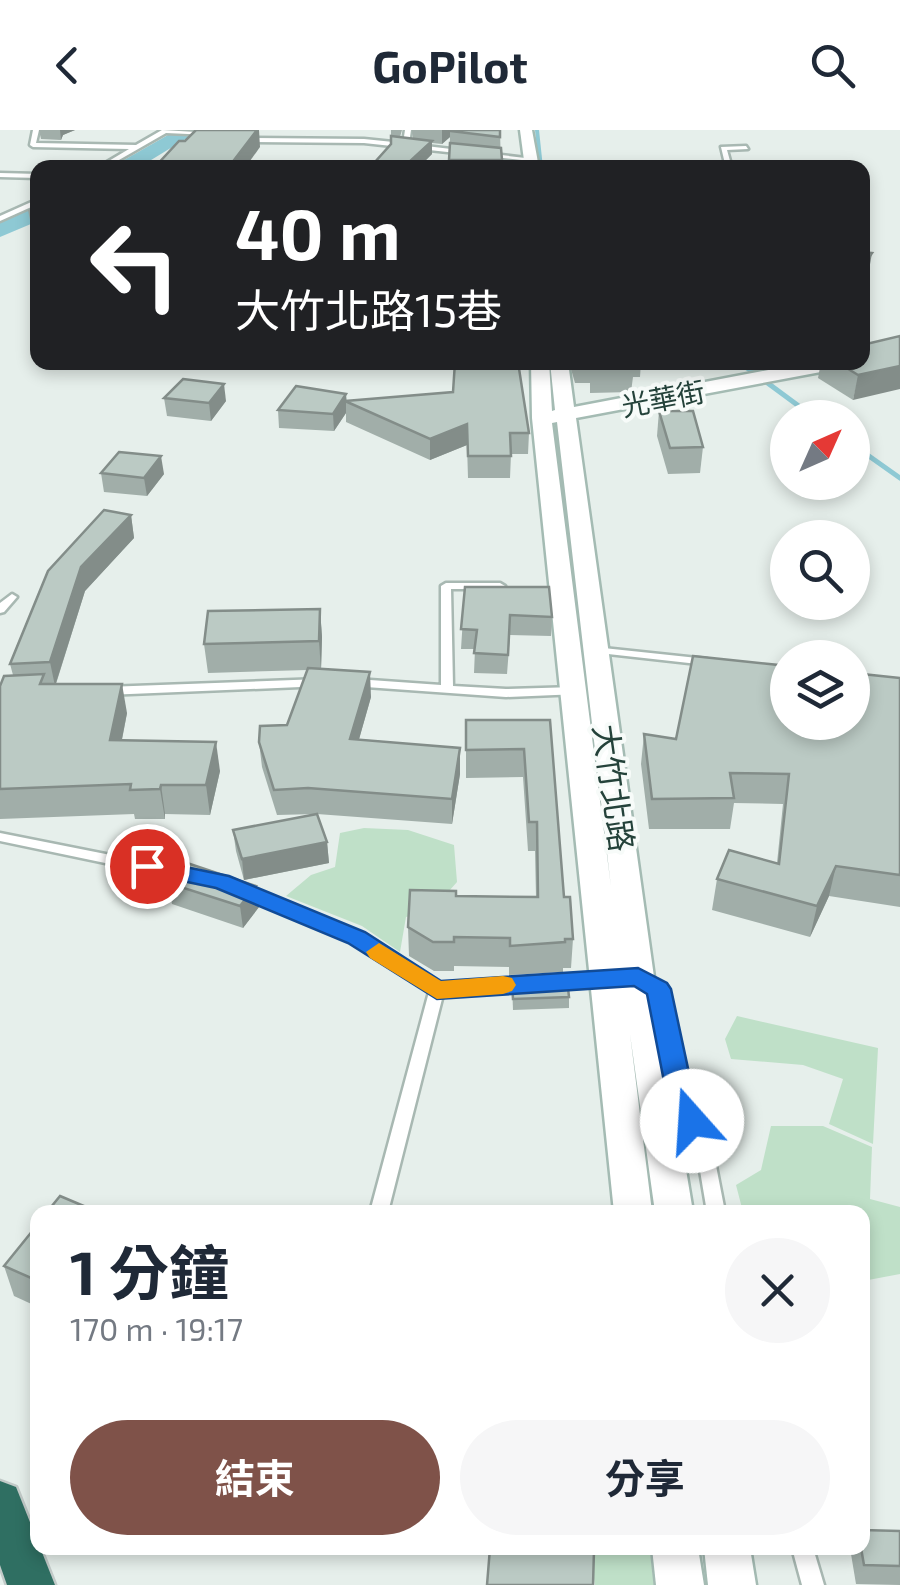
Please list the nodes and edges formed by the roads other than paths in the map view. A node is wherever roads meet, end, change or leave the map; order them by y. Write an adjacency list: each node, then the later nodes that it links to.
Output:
1 (36, 130): 9 (lane)
2 (408, 130): 8 (lane)
3 (516, 130): 13 (street)
4 (526, 130): 14 (street)
5 (165, 131): 6 (lane); 9 (lane)
6 (220, 134)
7 (240, 140): 8 (lane)
8 (406, 146): 12 (lane)
9 (140, 147): 11 (lane)
10 (746, 148): 15 (lane)
11 (115, 160)
12 (505, 160)
13 (525, 160)
14 (526, 160)
15 (728, 160)
16 (0, 175): 17 (lane)
17 (30, 176)
18 (30, 205): 19 (lane)
19 (0, 219)
20 (542, 370): 23 (street, 大竹北路)
21 (558, 370): 23 (street, 大竹北路)
22 (800, 370): 23 (street, 光華街)
23 (554, 417): 27 (street, 大竹北路)
24 (500, 586): 31 (lane)
25 (12, 597): 26 (lane)
26 (0, 610)
27 (582, 650): 28 (lane); 33 (street, 大竹北路); 35 (street, 大竹北路)
28 (730, 664)
29 (329, 683): 32 (lane)
30 (348, 684): 31 (lane)
31 (446, 688): 33 (lane)
32 (90, 692)
33 (575, 692): 35 (street, 大竹北路)
34 (0, 837): 36 (lane)
35 (621, 977): 36 (lane); 38 (street, 大竹北路); 39 (street, 大竹北路); 40 (lane)
36 (437, 990): 37 (lane)
37 (381, 1205)
38 (633, 1205)
39 (672, 1205)
40 (715, 1205)
41 (0, 1503): 45 (highway)
42 (676, 1555): 46 (street)
43 (727, 1555): 47 (street)
44 (804, 1555): 48 (lane)
45 (32, 1585)
46 (680, 1585)
47 (732, 1585)
48 (813, 1585)

